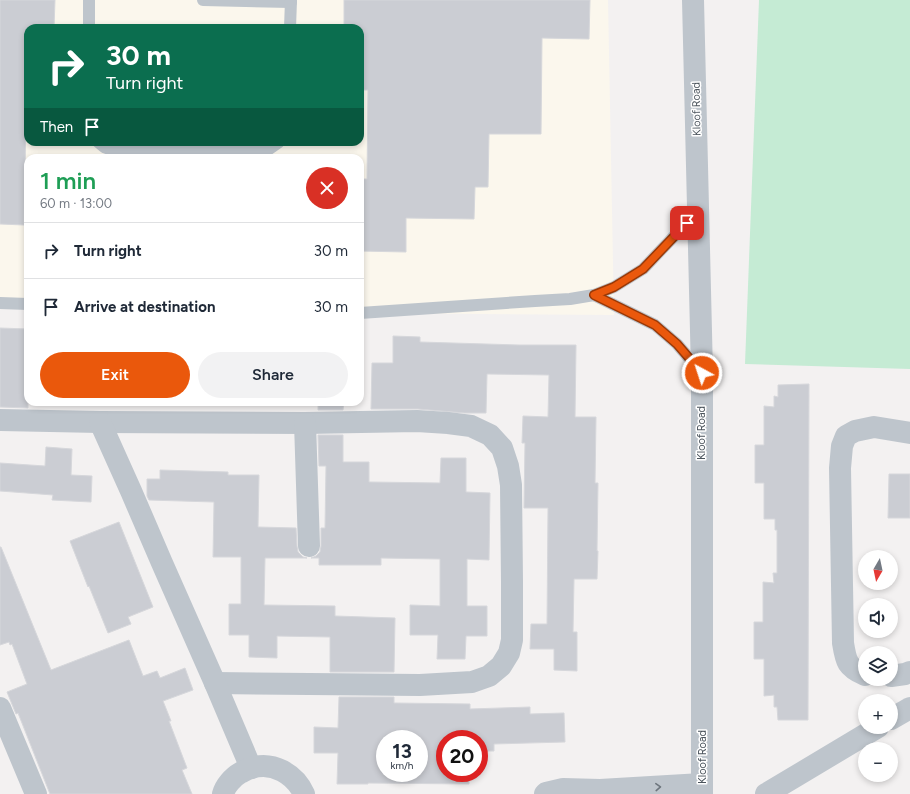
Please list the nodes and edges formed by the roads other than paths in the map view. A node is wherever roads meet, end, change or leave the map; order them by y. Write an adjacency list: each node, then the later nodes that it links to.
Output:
1 (89, 0): 5 (lane)
2 (203, 0): 4 (lane)
3 (694, 0): 9 (street, Kloof Road)
4 (291, 1): 6 (lane)
5 (89, 24)
6 (290, 24)
7 (102, 146): 8 (lane)
8 (273, 146)
9 (698, 211): 10 (lane); 14 (street, Kloof Road)
10 (594, 295): 13 (lane); 14 (lane)
11 (0, 303): 12 (lane)
12 (24, 304)
13 (364, 313)
14 (702, 373): 29 (street, Kloof Road)
15 (0, 420): 16 (street)
16 (100, 422): 17 (street); 23 (street)
17 (305, 423): 19 (street); 23 (street)
18 (910, 433): 20 (street)
19 (308, 546)
20 (858, 672)
21 (910, 672): 22 (street)
22 (898, 675)
23 (215, 683): 28 (street)
24 (0, 708): 30 (street)
25 (910, 708): 26 (street)
26 (898, 715)
27 (866, 734): 34 (street)
28 (250, 768): 31 (street); 32 (street)
29 (702, 789): 33 (street, one-way to 29)
30 (36, 794)
31 (223, 794)
32 (304, 794)
33 (545, 794)
34 (766, 794)

